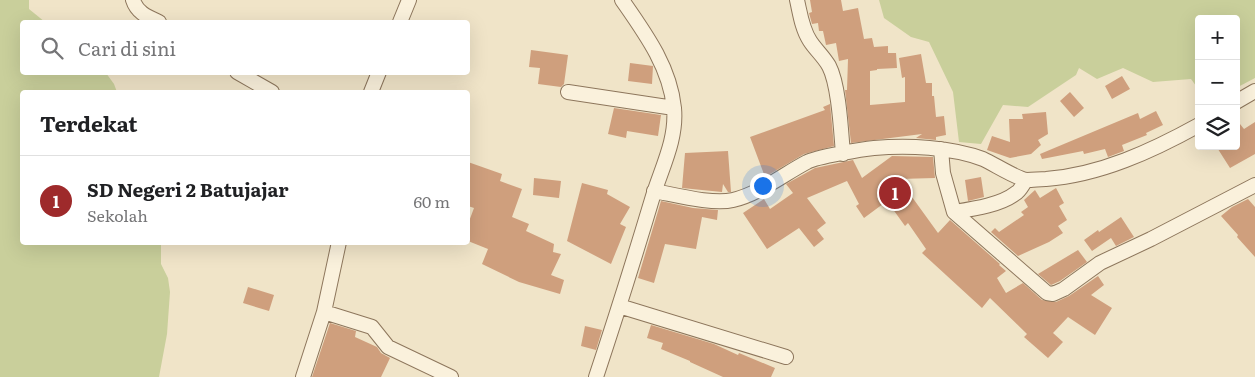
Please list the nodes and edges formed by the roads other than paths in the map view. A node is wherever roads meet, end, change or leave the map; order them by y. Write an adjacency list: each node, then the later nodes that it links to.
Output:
1 (134, 0): 5 (street)
2 (409, 0): 6 (street)
3 (622, 0): 14 (street)
4 (797, 0): 17 (street)
5 (155, 20)
6 (401, 20)
7 (242, 75): 9 (street)
8 (378, 75): 10 (street)
9 (268, 90)
10 (372, 90)
11 (1255, 91): 13 (street)
12 (568, 92): 14 (street)
13 (1240, 100)
14 (674, 108): 20 (street)
15 (1195, 127): 18 (street)
16 (941, 149): 17 (street); 18 (street); 21 (street)
17 (842, 154): 20 (street)
18 (1026, 180): 21 (street)
19 (1255, 185): 21 (street)
20 (654, 191): 23 (street)
21 (954, 212)
22 (338, 245): 24 (street)
23 (620, 306): 25 (street); 28 (street)
24 (324, 312): 26 (street); 27 (street)
25 (786, 357)
26 (303, 377)
27 (451, 377)
28 (596, 377)

